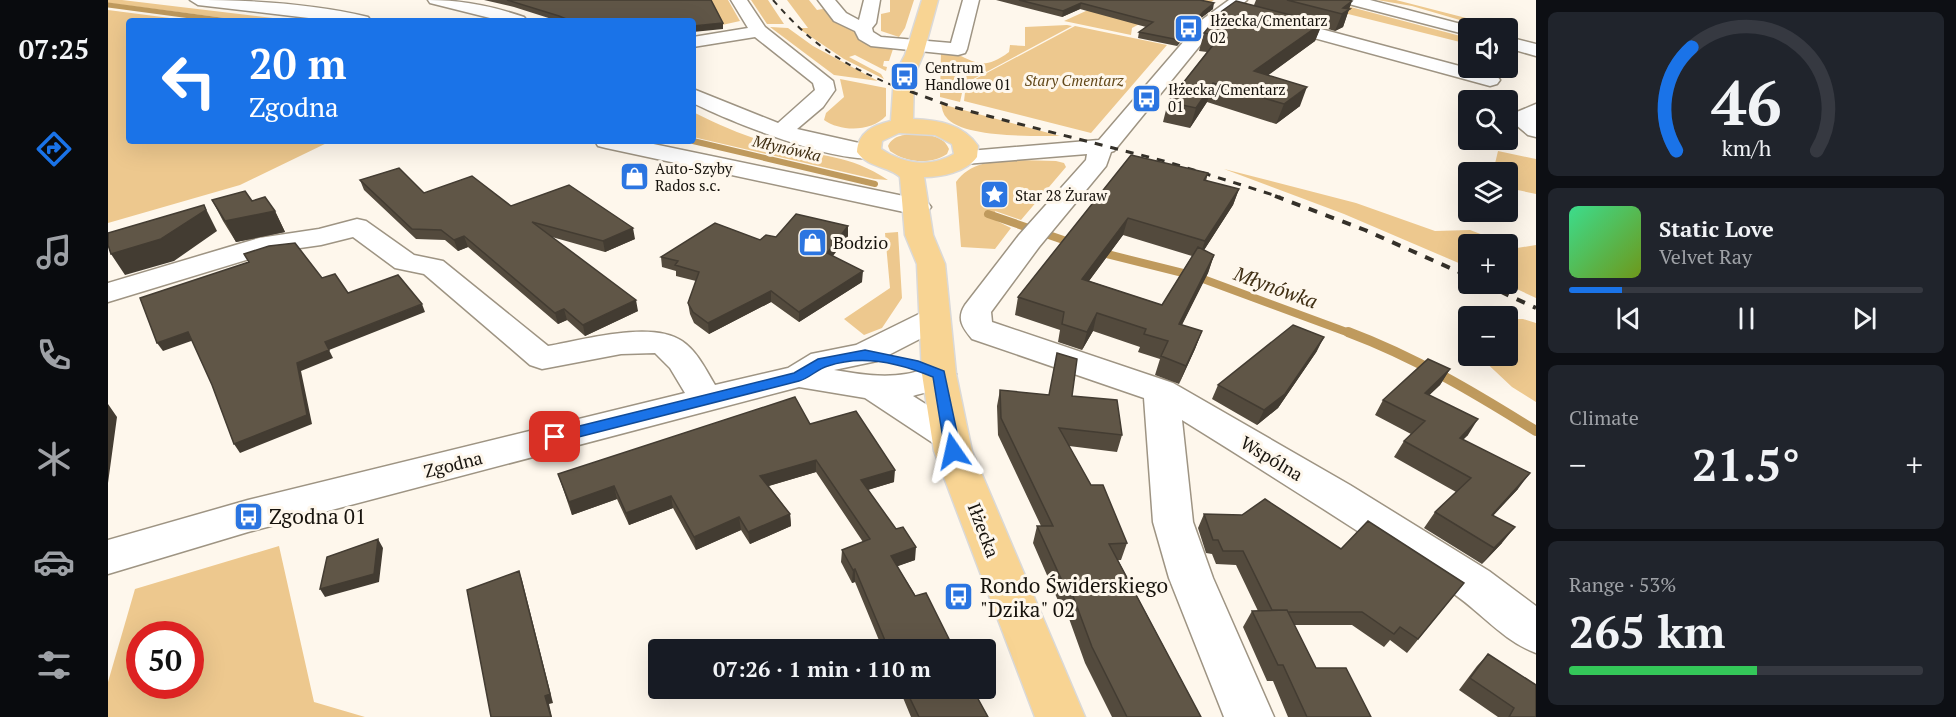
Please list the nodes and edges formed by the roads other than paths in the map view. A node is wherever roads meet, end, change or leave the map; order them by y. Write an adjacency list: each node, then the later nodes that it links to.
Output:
1 (198, 0): 10 (street)
2 (436, 0): 11 (street)
3 (739, 0): 13 (street)
4 (826, 0): 9 (street)
5 (930, 0): 17 (main road)
6 (971, 0): 17 (street)
7 (1351, 0): 12 (street)
8 (1243, 10): 18 (street); 27 (street)
9 (868, 13): 17 (street)
10 (346, 18)
11 (509, 18)
12 (1458, 27)
13 (759, 31): 14 (street); 24 (street)
14 (696, 42)
15 (1518, 45): 16 (street)
16 (1536, 50)
17 (915, 51): 21 (main road); 22 (main road)
18 (1490, 80)
19 (696, 96): 24 (street)
20 (1536, 110): 23 (street)
21 (899, 126): 22 (main road); 26 (main road)
22 (930, 127): 28 (main road)
23 (1536, 130)
24 (782, 132): 26 (street)
25 (620, 144): 30 (street)
26 (870, 145): 29 (main road)
27 (1100, 147): 28 (street); 36 (street, Wspólna)
28 (957, 155): 29 (main road); 31 (main road, Iłżecka)
29 (905, 168): 30 (main road, Iłżecka)
30 (918, 207): 31 (main road, Iłżecka)
31 (931, 264): 33 (main road, Iłżecka)
32 (108, 293): 37 (street)
33 (934, 319): 34 (street); 35 (main road, Iłżecka)
34 (869, 370): 35 (street, Zgodna); 37 (street, Zgodna); 38 (street, Zgodna)
35 (939, 374): 38 (main road, Iłżecka)
36 (1161, 392): 40 (street, Wspólna); 42 (street)
37 (705, 399): 39 (street, Zgodna)
38 (949, 436): 41 (main road, Iłżecka)
39 (108, 557)
40 (1536, 633)
41 (1060, 717)
42 (1249, 717)

